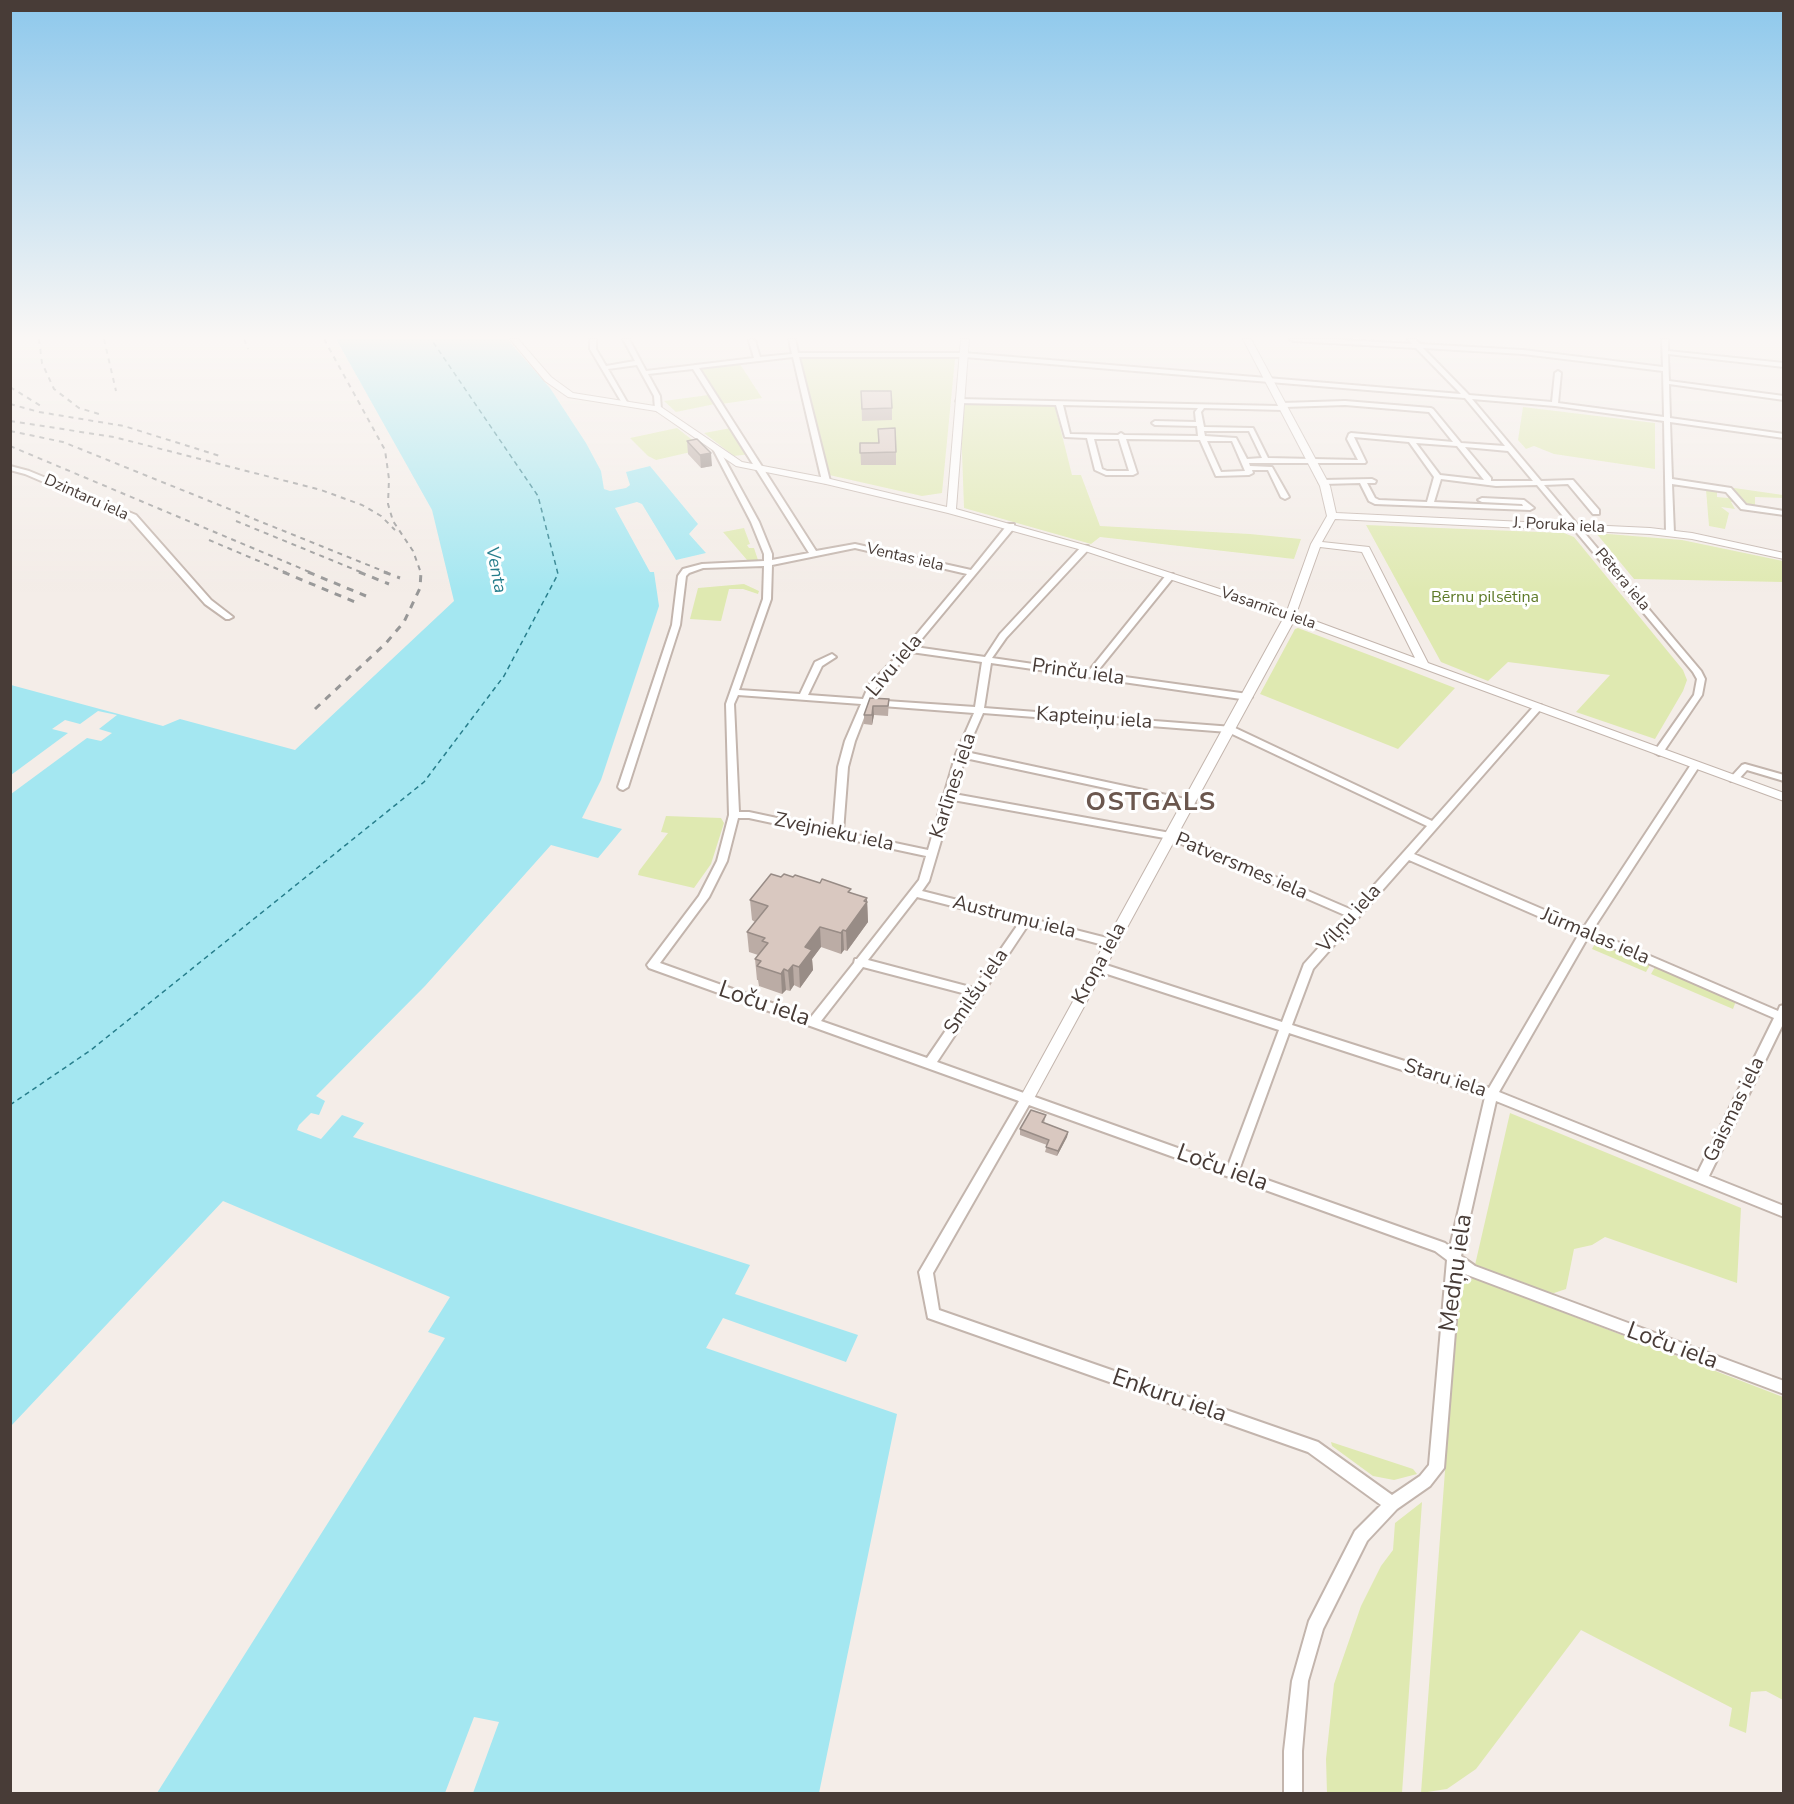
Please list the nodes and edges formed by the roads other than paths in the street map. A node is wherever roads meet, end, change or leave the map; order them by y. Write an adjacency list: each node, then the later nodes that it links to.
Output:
1 (679, 423): 21 (street, Vasarnīcu iela)
2 (732, 423): 28 (street)
3 (812, 423): 31 (street)
4 (958, 423): 43 (street)
5 (1063, 423): 15 (street)
6 (1157, 423): 13 (street)
7 (1199, 423): 13 (street)
8 (1292, 423): 23 (street)
9 (1441, 423): 19 (street)
10 (1490, 423): 20 (street, Pētera iela)
11 (1665, 423): 33 (street)
12 (1689, 423): 16 (street)
13 (1200, 427): 17 (street); 22 (street)
14 (1121, 435): 15 (street); 15 (street); 17 (street)
15 (1090, 436)
16 (1784, 436)
17 (1202, 438): 25 (street); 25 (street)
18 (1410, 440): 19 (street); 24 (street); 30 (street)
19 (1458, 444): 20 (street); 37 (street)
20 (1511, 448): 36 (street, Pētera iela)
21 (716, 449): 27 (street, Vasarnīcu iela); 29 (street)
22 (1266, 460): 23 (street); 25 (street)
23 (1312, 461): 24 (street); 34 (street)
24 (1363, 462): 32 (street)
25 (1247, 465): 38 (street)
26 (10, 468): 58 (street, Dzintaru iela)
27 (751, 468): 28 (street, Vasarnīcu iela); 29 (street)
28 (762, 470): 31 (street, Vasarnīcu iela); 52 (street)
29 (728, 473): 54 (street)
30 (1438, 477): 35 (street); 40 (street)
31 (826, 481): 43 (street, Vasarnīcu iela)
32 (1362, 481): 34 (street); 40 (street)
33 (1668, 481): 42 (street); 49 (street)
34 (1323, 482): 46 (street)
35 (1474, 482): 37 (street); 41 (street)
36 (1540, 482): 37 (street); 44 (street); 48 (street, Pētera iela)
37 (1486, 483)
38 (1285, 497)
39 (1757, 498): 42 (street)
40 (1430, 503): 41 (street)
41 (1483, 503): 41 (street)
42 (1759, 509): 45 (street)
43 (951, 511): 47 (street, Vasarnīcu iela)
44 (1596, 512)
45 (1784, 513)
46 (1332, 516): 48 (street, J. Poruka iela); 50 (street, Kroņa iela)
47 (1011, 526): 51 (street, Vasarnīcu iela); 55 (street, Līvu iela)
48 (1577, 527): 49 (street, J. Poruka iela); 71 (street, Pētera iela)
49 (1670, 533): 53 (street, J. Poruka iela)
50 (1316, 544): 57 (street, Kroņa iela); 62 (street)
51 (1085, 548): 56 (street, Vasarnīcu iela); 61 (street, Karlīnes iela)
52 (814, 554): 54 (street, Ventas iela); 55 (street, Ventas iela)
53 (1784, 556)
54 (770, 563): 64 (street); 76 (street, Ventas iela)
55 (971, 572): 59 (street, Līvu iela)
56 (1170, 576): 57 (street, Vasarnīcu iela); 63 (street)
57 (1291, 616): 62 (street, Vasarnīcu iela); 66 (street, Kroņa iela)
58 (230, 617)
59 (909, 649): 61 (street, Prinču iela); 67 (street, Līvu iela)
60 (832, 657): 65 (street)
61 (987, 660): 63 (street, Prinču iela); 69 (street, Karlīnes iela)
62 (1424, 665): 68 (street, Vasarnīcu iela)
63 (1090, 675): 66 (street, Prinču iela)
64 (734, 692): 65 (street, Kapteiņu iela); 80 (street)
65 (803, 697): 67 (street, Kapteiņu iela)
66 (1248, 697): 70 (street, Kroņa iela)
67 (865, 702): 69 (street, Kapteiņu iela); 82 (street, Līvu iela)
68 (1538, 707): 71 (street, Vasarnīcu iela); 81 (street, Viļņu iela)
69 (979, 711): 70 (street, Kapteiņu iela); 72 (street, Karlīnes iela)
70 (1230, 729): 79 (street, Kroņa iela); 81 (street, Kapteiņu iela)
71 (1659, 752): 73 (street, Vasarnīcu iela)
72 (961, 754): 77 (street, Karlīnes iela); 79 (street)
73 (1695, 765): 75 (street, Vasarnīcu iela); 89 (street, Medņu iela)
74 (1784, 778): 75 (street)
75 (1734, 779): 78 (street, Vasarnīcu iela)
76 (623, 787)
77 (949, 796): 83 (street, Patversmes iela); 84 (street, Karlīnes iela)
78 (1784, 797)
79 (1190, 803): 83 (street, Kroņa iela)
80 (734, 815): 82 (street, Zvejnieku iela); 95 (street, Loču iela)
81 (1432, 825): 85 (street, Viļņu iela)
82 (838, 833): 84 (street, Zvejnieku iela)
83 (1172, 836): 87 (street, Patversmes iela); 90 (street, Kroņa iela)
84 (933, 854): 86 (street, Karlīnes iela)
85 (1407, 855): 87 (street, Viļņu iela); 89 (street, Jūrmalas iela)
86 (916, 893): 88 (street, Austrumu iela); 91 (street, Karlīnes iela)
87 (1354, 915): 96 (street, Viļņu iela)
88 (1026, 921): 90 (street, Austrumu iela); 93 (street, Smilšu iela)
89 (1585, 933): 94 (street, Jūrmalas iela); 98 (street, Medņu iela)
90 (1111, 943): 92 (street, Kroņa iela)
91 (859, 962): 93 (street); 95 (street, Karlīnes iela)
92 (1099, 967): 96 (street, Staru iela); 99 (street, Kroņa iela)
93 (977, 993): 97 (street, Smilšu iela)
94 (1782, 1015): 101 (street, Gaismas iela)
95 (814, 1022): 97 (street, Loču iela)
96 (1285, 1029): 98 (street, Staru iela); 100 (street, Viļņu iela)
97 (929, 1064): 99 (street, Loču iela)
98 (1492, 1094): 101 (street, Staru iela); 103 (street, Medņu iela)
99 (1026, 1100): 100 (street, Loču iela); 104 (street, Kroņa iela)
100 (1232, 1173): 103 (street, Loču iela)
101 (1701, 1179): 102 (street, Staru iela)
102 (1784, 1212)
103 (1454, 1259): 105 (street, Loču iela); 106 (street, Medņu iela)
104 (933, 1314): 106 (street, Enkuru iela)
105 (1784, 1388)
106 (1392, 1504): 107 (street, Medņu iela)
107 (1293, 1794)

